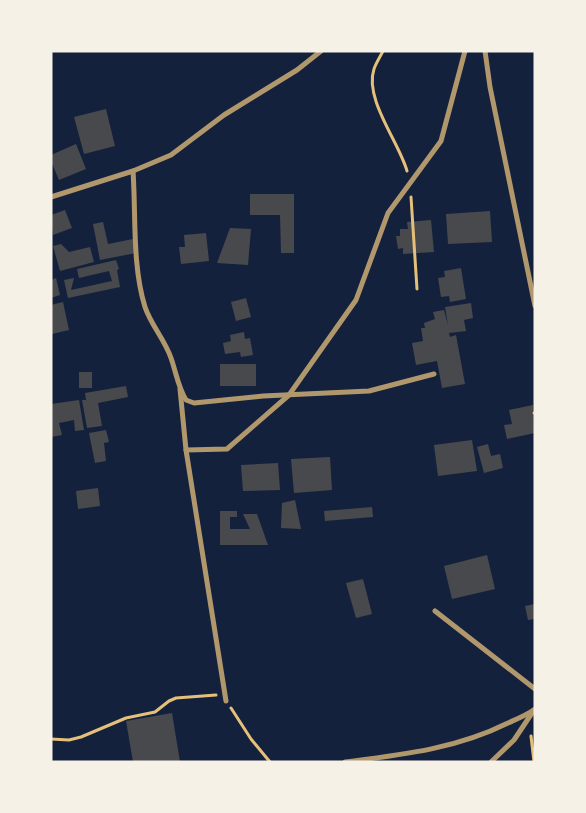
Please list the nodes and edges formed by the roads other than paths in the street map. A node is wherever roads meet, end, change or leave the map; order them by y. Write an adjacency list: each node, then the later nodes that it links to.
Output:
1 (320, 51): 4 (street)
2 (464, 51): 9 (street)
3 (485, 51): 6 (street)
4 (133, 171): 5 (street); 8 (street)
5 (51, 197)
6 (535, 306)
7 (434, 374): 9 (street)
8 (180, 389): 9 (street); 10 (street)
9 (289, 395): 10 (street)
10 (186, 450): 13 (street)
11 (435, 611): 12 (street)
12 (535, 689)
13 (226, 701)
14 (534, 710): 15 (street); 16 (street)
15 (345, 762)
16 (491, 762)

